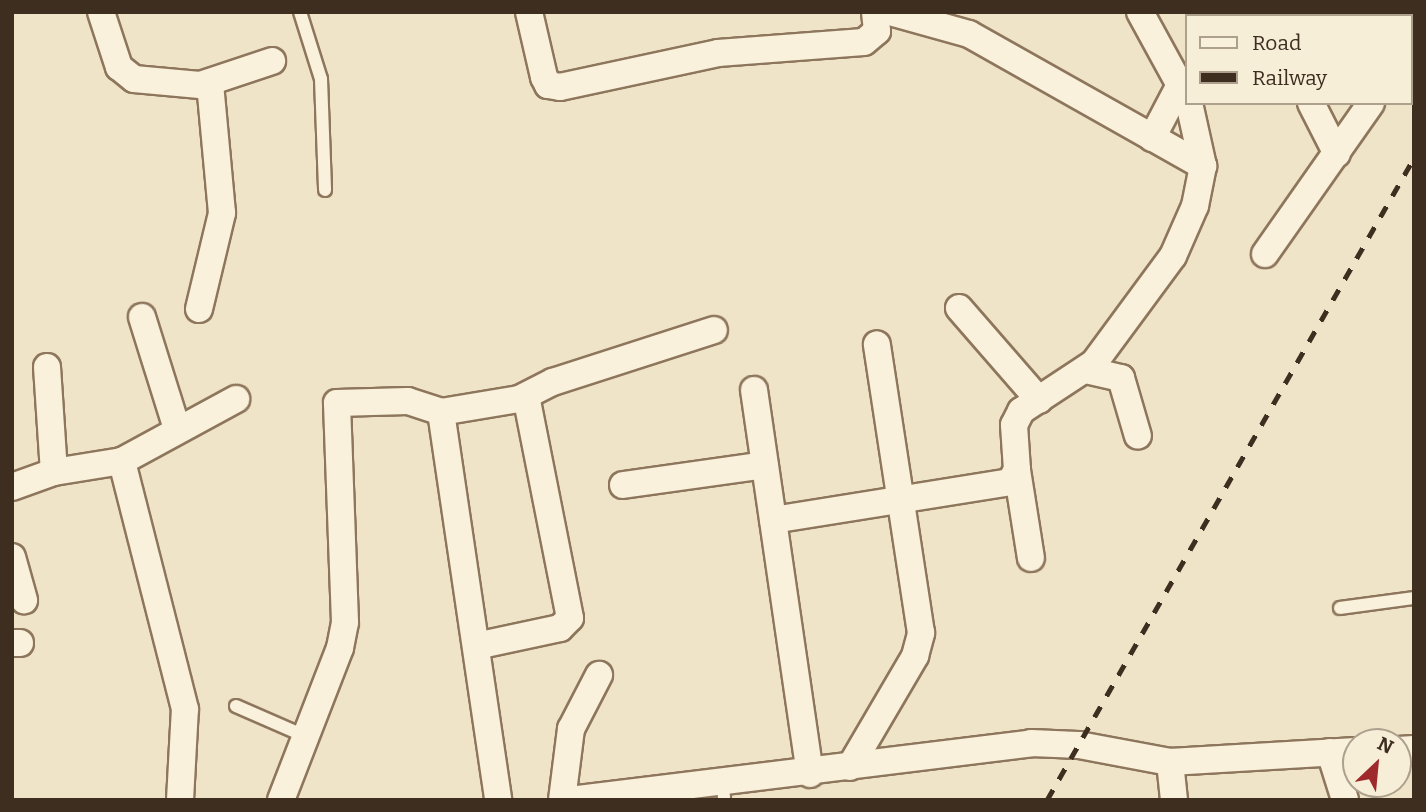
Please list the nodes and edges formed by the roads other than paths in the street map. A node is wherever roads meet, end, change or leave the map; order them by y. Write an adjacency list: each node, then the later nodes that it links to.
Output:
1 (101, 12): 8 (street)
2 (300, 12): 17 (lane)
3 (529, 12): 4 (street)
4 (875, 12)
5 (890, 12): 14 (street)
6 (1140, 12): 9 (street)
7 (272, 61): 8 (street)
8 (210, 83): 20 (street)
9 (1184, 93)
10 (1184, 96): 14 (street)
11 (1188, 105): 16 (street)
12 (1312, 105): 15 (street)
13 (1370, 105): 15 (street)
14 (1152, 138): 16 (street)
15 (1337, 154): 18 (street)
16 (1203, 166): 25 (street)
17 (325, 190)
18 (1265, 254)
19 (959, 308): 29 (street)
20 (199, 309)
21 (142, 317): 31 (street)
22 (714, 330): 27 (street)
23 (877, 344): 39 (street)
24 (47, 367): 36 (street)
25 (1086, 370): 29 (street); 32 (street)
26 (754, 390): 34 (street)
27 (526, 397): 30 (street); 46 (street)
28 (236, 398): 31 (street)
29 (1039, 400): 35 (street)
30 (441, 412): 46 (street); 49 (street)
31 (177, 429): 33 (street)
32 (1138, 436)
33 (122, 461): 36 (street); 56 (street)
34 (765, 465): 37 (street); 40 (street)
35 (1017, 470): 39 (street); 42 (street)
36 (54, 472): 38 (street)
37 (623, 485)
38 (12, 487)
39 (903, 498): 40 (street); 53 (street)
40 (773, 520): 54 (street)
41 (12, 558): 44 (street)
42 (1031, 558)
43 (1414, 598): 45 (lane)
44 (24, 600)
45 (1340, 608)
46 (475, 646): 58 (street)
47 (599, 675): 59 (street)
48 (236, 706): 49 (lane)
49 (305, 736): 57 (street)
50 (1329, 752): 51 (street); 52 (street); 62 (street)
51 (1342, 752)
52 (1170, 762): 53 (street); 61 (street)
53 (850, 767): 54 (street)
54 (810, 774): 55 (street)
55 (723, 792): 60 (street)
56 (180, 800)
57 (281, 800)
58 (498, 800)
59 (562, 800)
60 (570, 800)
61 (1174, 800)
62 (1345, 800)

